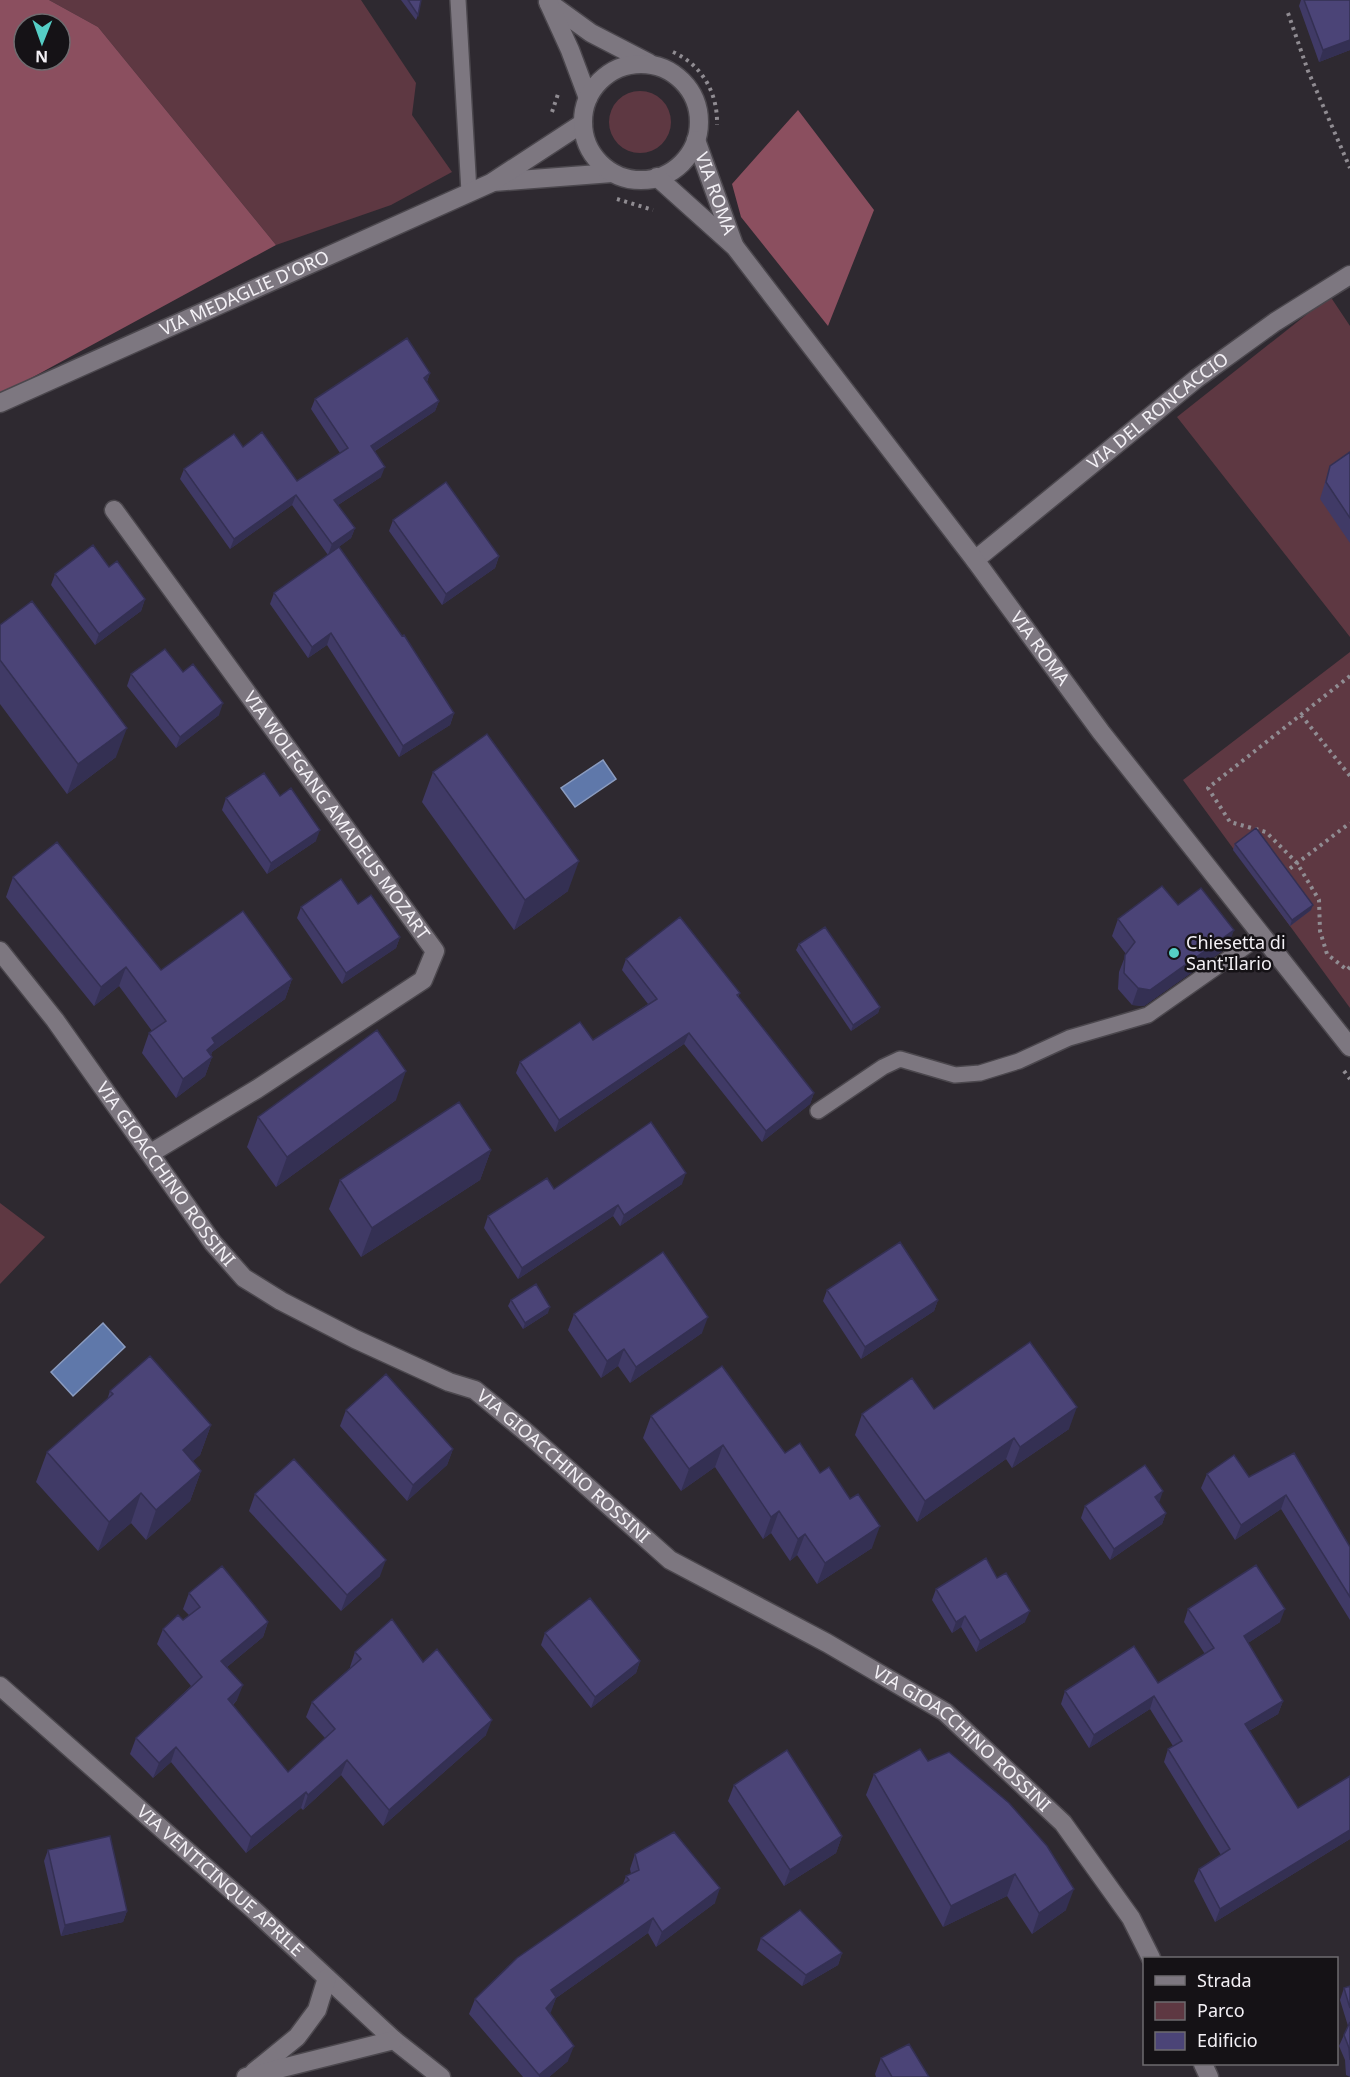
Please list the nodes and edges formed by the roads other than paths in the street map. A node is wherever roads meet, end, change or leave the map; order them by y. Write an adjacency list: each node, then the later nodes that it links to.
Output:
1 (458, 0): 10 (lane)
2 (547, 1): 3 (street, VIA ROMA); 4 (street, VIA ROMA)
3 (651, 64): 4 (street); 6 (street, VIA ROMA)
4 (588, 98): 5 (street)
5 (583, 123): 7 (street); 9 (street, VIA MEDAGLIE D'ORO)
6 (696, 140): 8 (street, VIA ROMA); 11 (street, VIA ROMA)
7 (612, 173): 8 (street); 9 (street, VIA MEDAGLIE D'ORO)
8 (657, 177): 11 (street, VIA ROMA)
9 (491, 183): 10 (street, VIA MEDAGLIE D'ORO)
10 (469, 192): 13 (street, VIA MEDAGLIE D'ORO)
11 (735, 247): 15 (street, VIA ROMA)
12 (1350, 275): 15 (street, VIA DEL RONCACCIO)
13 (0, 404)
14 (114, 510): 20 (street, VIA WOLFGANG AMADEUS MOZART)
15 (975, 560): 16 (street, VIA ROMA)
16 (1262, 935): 18 (street, VIA ROMA); 19 (lane)
17 (0, 951): 20 (street, VIA GIOACCHINO ROSSINI)
18 (1350, 1047)
19 (818, 1111)
20 (151, 1153): 22 (street, VIA GIOACCHINO ROSSINI)
21 (0, 1686): 23 (street, VIA VENTICINQUE APRILE)
22 (1150, 1957)
23 (327, 1978): 24 (street, VIA VENTICINQUE APRILE); 25 (street)
24 (394, 2040): 25 (street); 26 (street, VIA VENTICINQUE APRILE)
25 (247, 2077)
26 (441, 2077)

